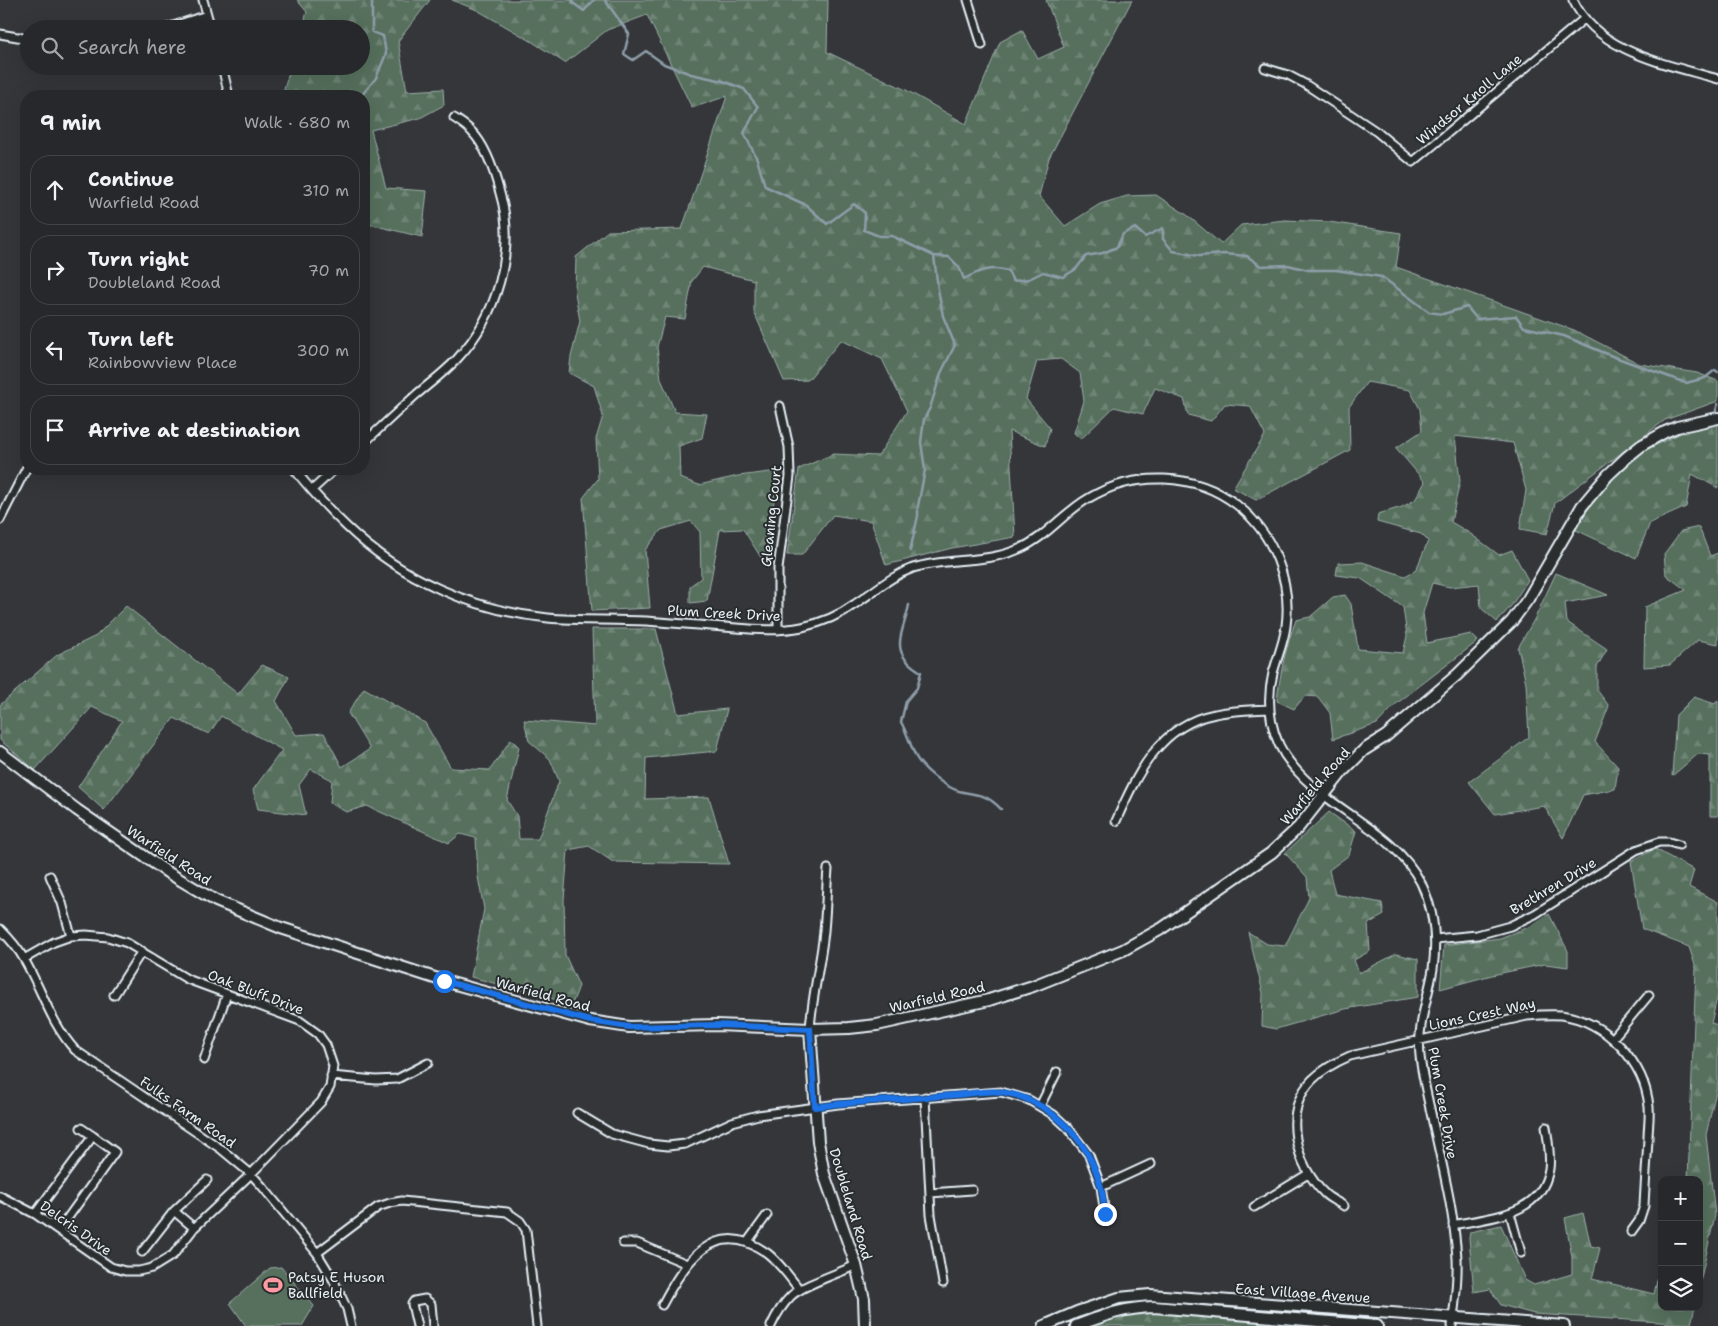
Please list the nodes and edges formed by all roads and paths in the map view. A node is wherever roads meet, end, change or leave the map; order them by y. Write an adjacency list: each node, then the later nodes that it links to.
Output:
1 (203, 0): 4 (street)
2 (968, 0): 10 (street)
3 (1573, 0): 5 (street)
4 (207, 15): 6 (street); 7 (street)
5 (1584, 19): 11 (street, Windsor Knoll Lane); 13 (street)
6 (192, 20)
7 (208, 20)
8 (0, 34): 9 (street)
9 (20, 37)
10 (982, 45)
11 (1265, 68)
12 (224, 75): 14 (street)
13 (1718, 79)
14 (228, 90)
15 (454, 118): 18 (street)
16 (780, 406): 24 (street, Gleaning Court)
17 (1718, 418): 27 (street, Warfield Road)
18 (370, 438)
19 (23, 475): 23 (street)
20 (299, 475): 22 (street, Plum Creek Drive)
21 (328, 475): 22 (street)
22 (312, 490): 24 (street, Plum Creek Drive)
23 (0, 520)
24 (778, 630): 25 (street, Plum Creek Drive)
25 (1269, 709): 27 (street, Plum Creek Drive); 28 (street)
26 (0, 752): 40 (street, Warfield Road)
27 (1325, 795): 34 (street, Plum Creek Drive); 40 (street, Warfield Road)
28 (1116, 821)
29 (1679, 845): 34 (street, Brethren Drive)
30 (828, 869): 40 (street)
31 (50, 876): 33 (street)
32 (0, 929): 36 (street, Fulks Farm Road)
33 (71, 936): 35 (street, Oak Bluff Drive); 36 (street, Oak Bluff Drive)
34 (1435, 939): 42 (street, Plum Creek Drive)
35 (142, 951): 37 (street, Oak Bluff Drive); 38 (street)
36 (24, 959): 55 (street, Fulks Farm Road)
37 (227, 994): 43 (street); 46 (street, Oak Bluff Drive)
38 (114, 995)
39 (1649, 996): 41 (street)
40 (810, 1029): 49 (street, Doubleland Road)
41 (1612, 1038): 42 (street, Lions Crest Way); 72 (street, Lions Crest Way)
42 (1420, 1040): 56 (street, Lions Crest Way); 69 (street, Plum Creek Drive)
43 (204, 1060)
44 (428, 1063): 46 (street)
45 (1058, 1072): 48 (street)
46 (331, 1076): 55 (street, Oak Bluff Drive)
47 (924, 1097): 48 (street); 49 (street); 60 (street)
48 (1040, 1106): 58 (street)
49 (815, 1107): 50 (street); 79 (street, Doubleland Road)
50 (577, 1113)
51 (1546, 1127): 65 (street)
52 (81, 1128): 53 (street)
53 (93, 1136): 66 (street); 71 (street)
54 (1151, 1164): 58 (street)
55 (251, 1174): 70 (street, Delcris Drive); 76 (street, Fulks Farm Road)
56 (1308, 1174): 62 (street, Lions Crest Way); 63 (street)
57 (207, 1180): 64 (street)
58 (1101, 1187): 67 (street)
59 (972, 1190): 60 (street)
60 (930, 1193): 80 (street)
61 (0, 1196): 66 (street, Delcris Drive)
62 (1344, 1206)
63 (1254, 1207)
64 (174, 1211): 70 (street); 75 (street)
65 (1510, 1213): 69 (street); 77 (street)
66 (35, 1214): 71 (street, Delcris Drive)
67 (1105, 1214)
68 (767, 1215): 73 (street)
69 (1454, 1225): 83 (street, Plum Creek Drive)
70 (194, 1228): 71 (street, Delcris Drive)
71 (59, 1230)
72 (1631, 1232)
73 (748, 1242): 78 (street); 81 (street)
74 (623, 1243): 78 (street)
75 (142, 1252)
76 (317, 1253): 84 (street, Fulks Farm Road); 87 (street)
77 (1521, 1253)
78 (686, 1264): 82 (street)
79 (856, 1265): 81 (street); 89 (street, Doubleland Road)
80 (943, 1283)
81 (800, 1290): 88 (street)
82 (662, 1305)
83 (1453, 1322): 90 (street, East Village Avenue); 93 (street, East Village Avenue)
84 (351, 1326)
85 (416, 1326): 86 (street)
86 (433, 1326)
87 (537, 1326)
88 (771, 1326)
89 (864, 1326)
90 (1044, 1326)
91 (1076, 1326): 92 (street, East Village Avenue)
92 (1377, 1326)
93 (1564, 1326)

